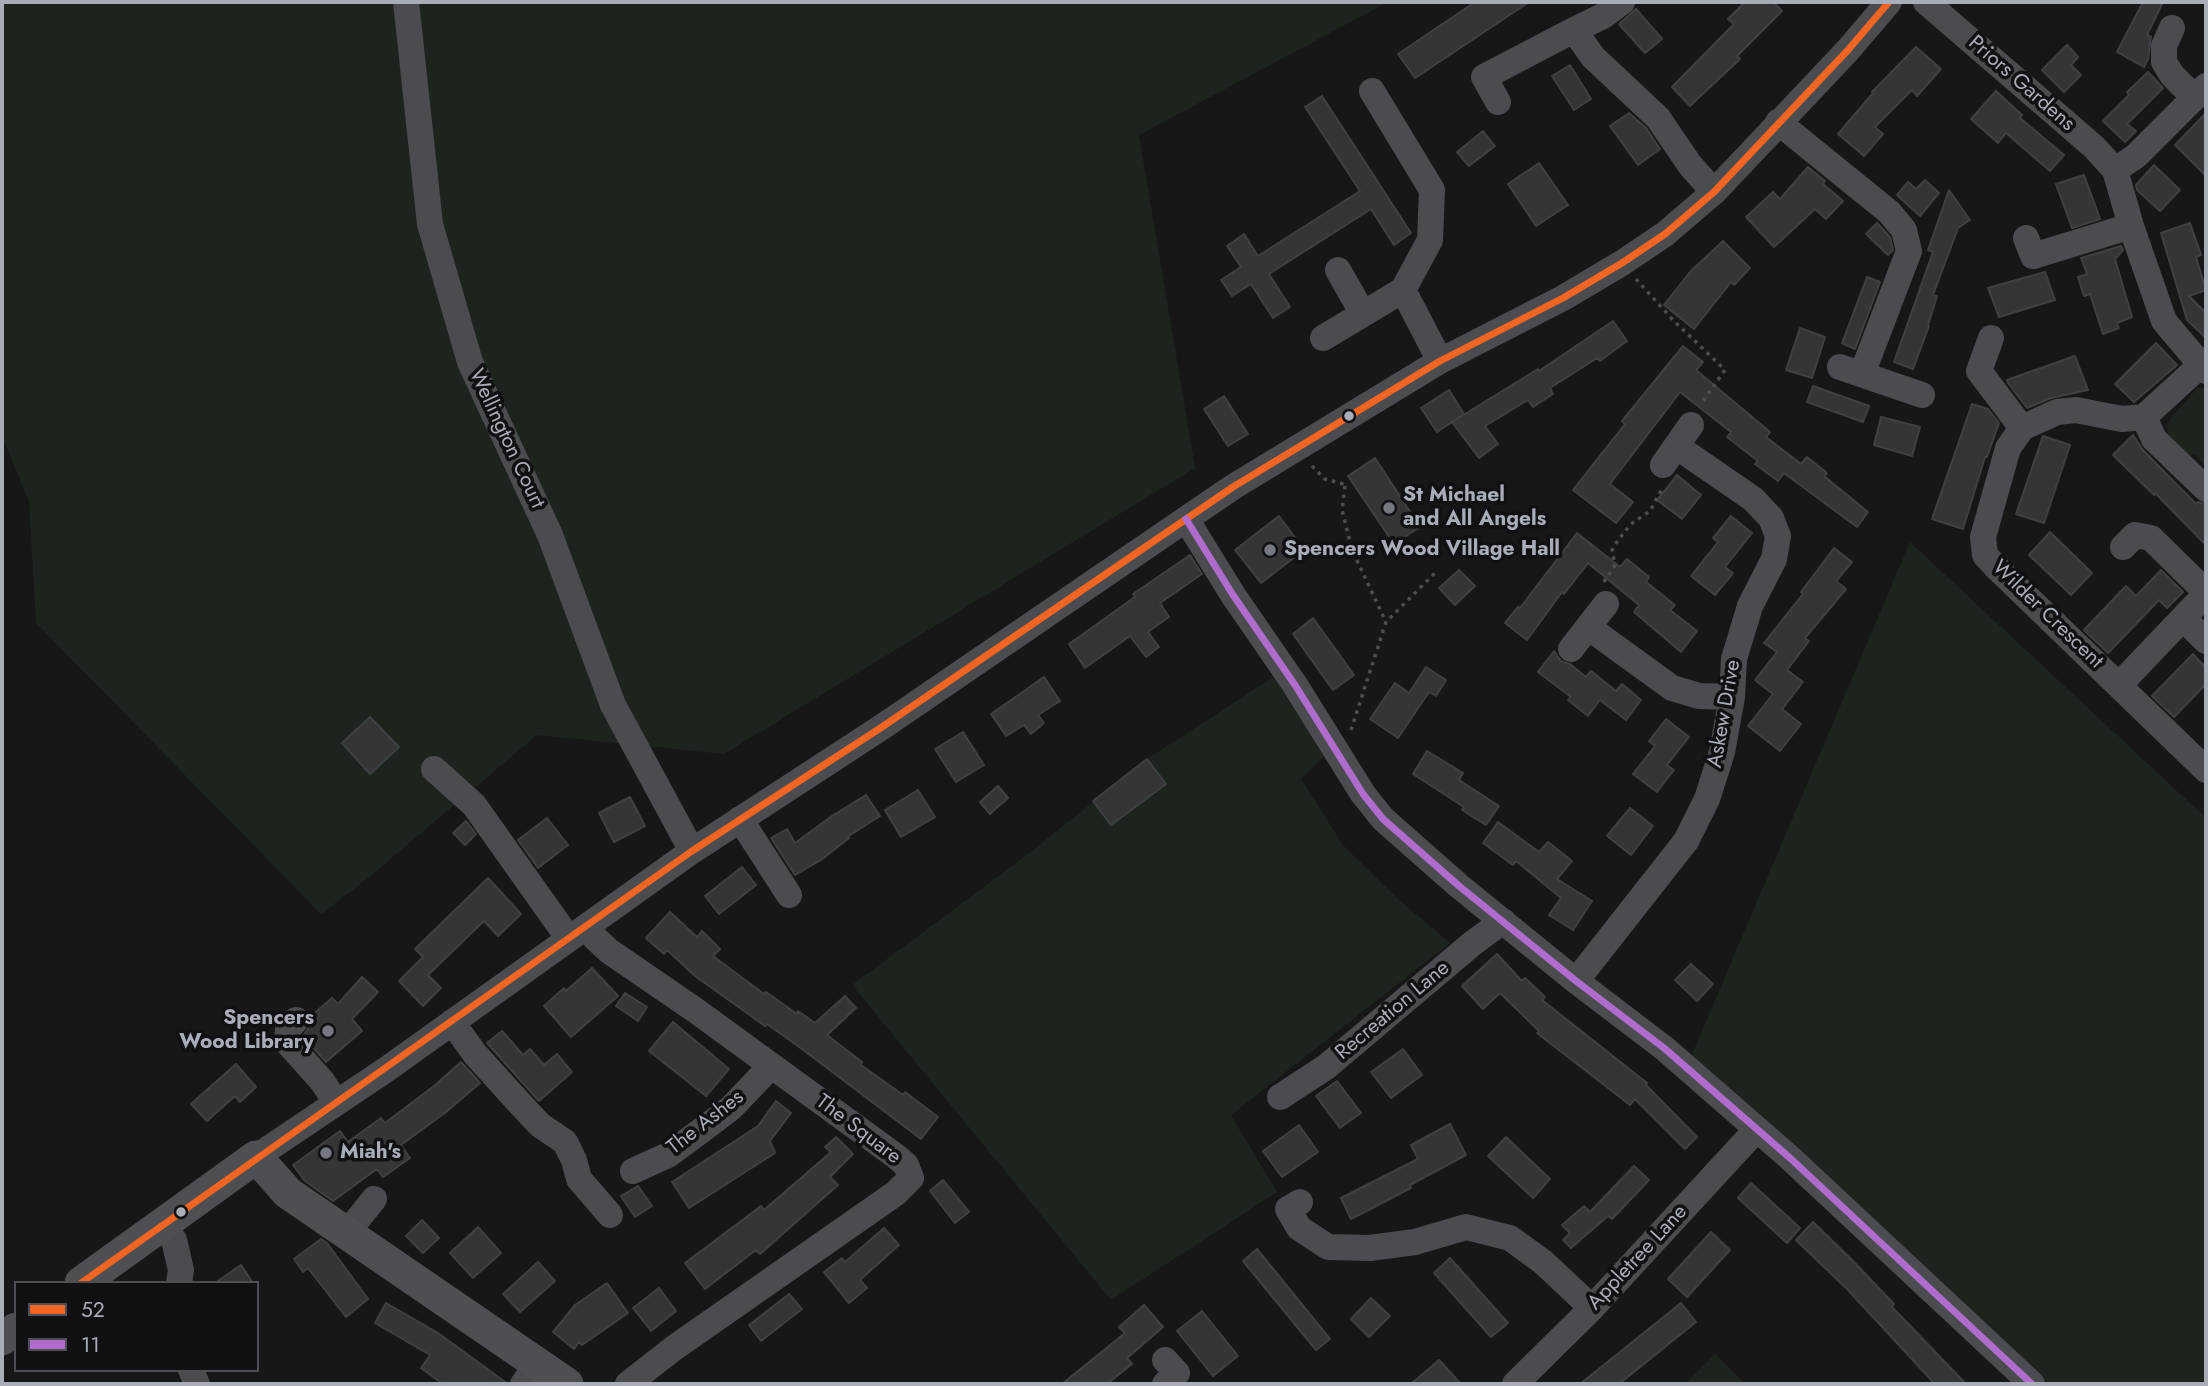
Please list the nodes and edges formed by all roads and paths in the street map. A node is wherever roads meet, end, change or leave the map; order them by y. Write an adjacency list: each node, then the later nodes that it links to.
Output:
1 (406, 2): 45 (street, Wellington Court)
2 (1622, 2): 6 (street)
3 (1889, 2): 10 (street)
4 (1926, 2): 11 (street, Priors Gardens)
5 (2172, 28): 8 (street)
6 (1574, 30): 9 (street); 12 (street)
7 (1372, 91): 17 (street)
8 (2200, 92): 11 (street)
9 (1498, 102)
10 (1778, 122): 12 (street); 23 (street)
11 (2115, 170): 13 (street, Priors Gardens)
12 (1714, 192): 15 (street)
13 (2131, 226): 14 (street); 22 (street, Priors Gardens)
14 (2026, 238)
15 (1622, 263): 21 (street); 26 (path)
16 (1338, 270): 18 (street)
17 (1403, 290): 18 (street); 21 (street)
18 (1363, 314): 19 (street)
19 (1324, 338)
20 (1991, 338): 25 (street)
21 (1440, 361): 27 (street)
22 (2204, 365): 24 (street)
23 (1922, 395)
24 (2144, 416): 25 (street); 28 (street)
25 (2022, 428): 39 (street, Wilder Crescent)
26 (1677, 446): 33 (path); 40 (street, Askew Drive)
27 (1297, 449): 29 (street); 35 (path)
28 (2206, 489)
29 (1186, 519): 41 (street); 44 (street)
30 (2123, 547): 32 (street)
31 (1438, 570): 35 (path)
32 (2206, 593): 34 (street)
33 (1606, 604): 36 (street)
34 (2183, 618): 37 (street); 39 (street)
35 (1386, 622): 41 (path)
36 (1588, 627): 38 (street); 40 (street)
37 (2206, 641)
38 (1571, 649)
39 (2119, 685): 43 (street, Wilder Crescent)
40 (1732, 698): 49 (street, Askew Drive)
41 (1340, 755): 47 (street)
42 (434, 769): 48 (street, The Square)
43 (2206, 770)
44 (740, 819): 45 (street); 46 (street)
45 (692, 851): 48 (street)
46 (789, 895)
47 (1503, 921): 49 (street); 53 (street, Recreation Lane)
48 (578, 933): 51 (street); 52 (street, The Square)
49 (1576, 981): 55 (street)
50 (296, 1020): 54 (street)
51 (452, 1022): 54 (street); 60 (street)
52 (771, 1066): 57 (street, The Ashes); 68 (street, The Square)
53 (1280, 1097)
54 (336, 1102): 56 (street)
55 (1758, 1129): 65 (street, Appletree Lane); 70 (street)
56 (256, 1157): 61 (main road); 62 (main road)
57 (633, 1171)
58 (374, 1199): 62 (street)
59 (1288, 1208): 65 (street)
60 (610, 1215)
61 (162, 1224): 63 (main road); 64 (street)
62 (346, 1234): 66 (main road)
63 (84, 1281)
64 (179, 1281)
65 (1592, 1308): 69 (street, Appletree Lane)
66 (530, 1374): 67 (main road)
67 (566, 1384)
68 (628, 1384)
69 (1515, 1384)
70 (2032, 1384)

